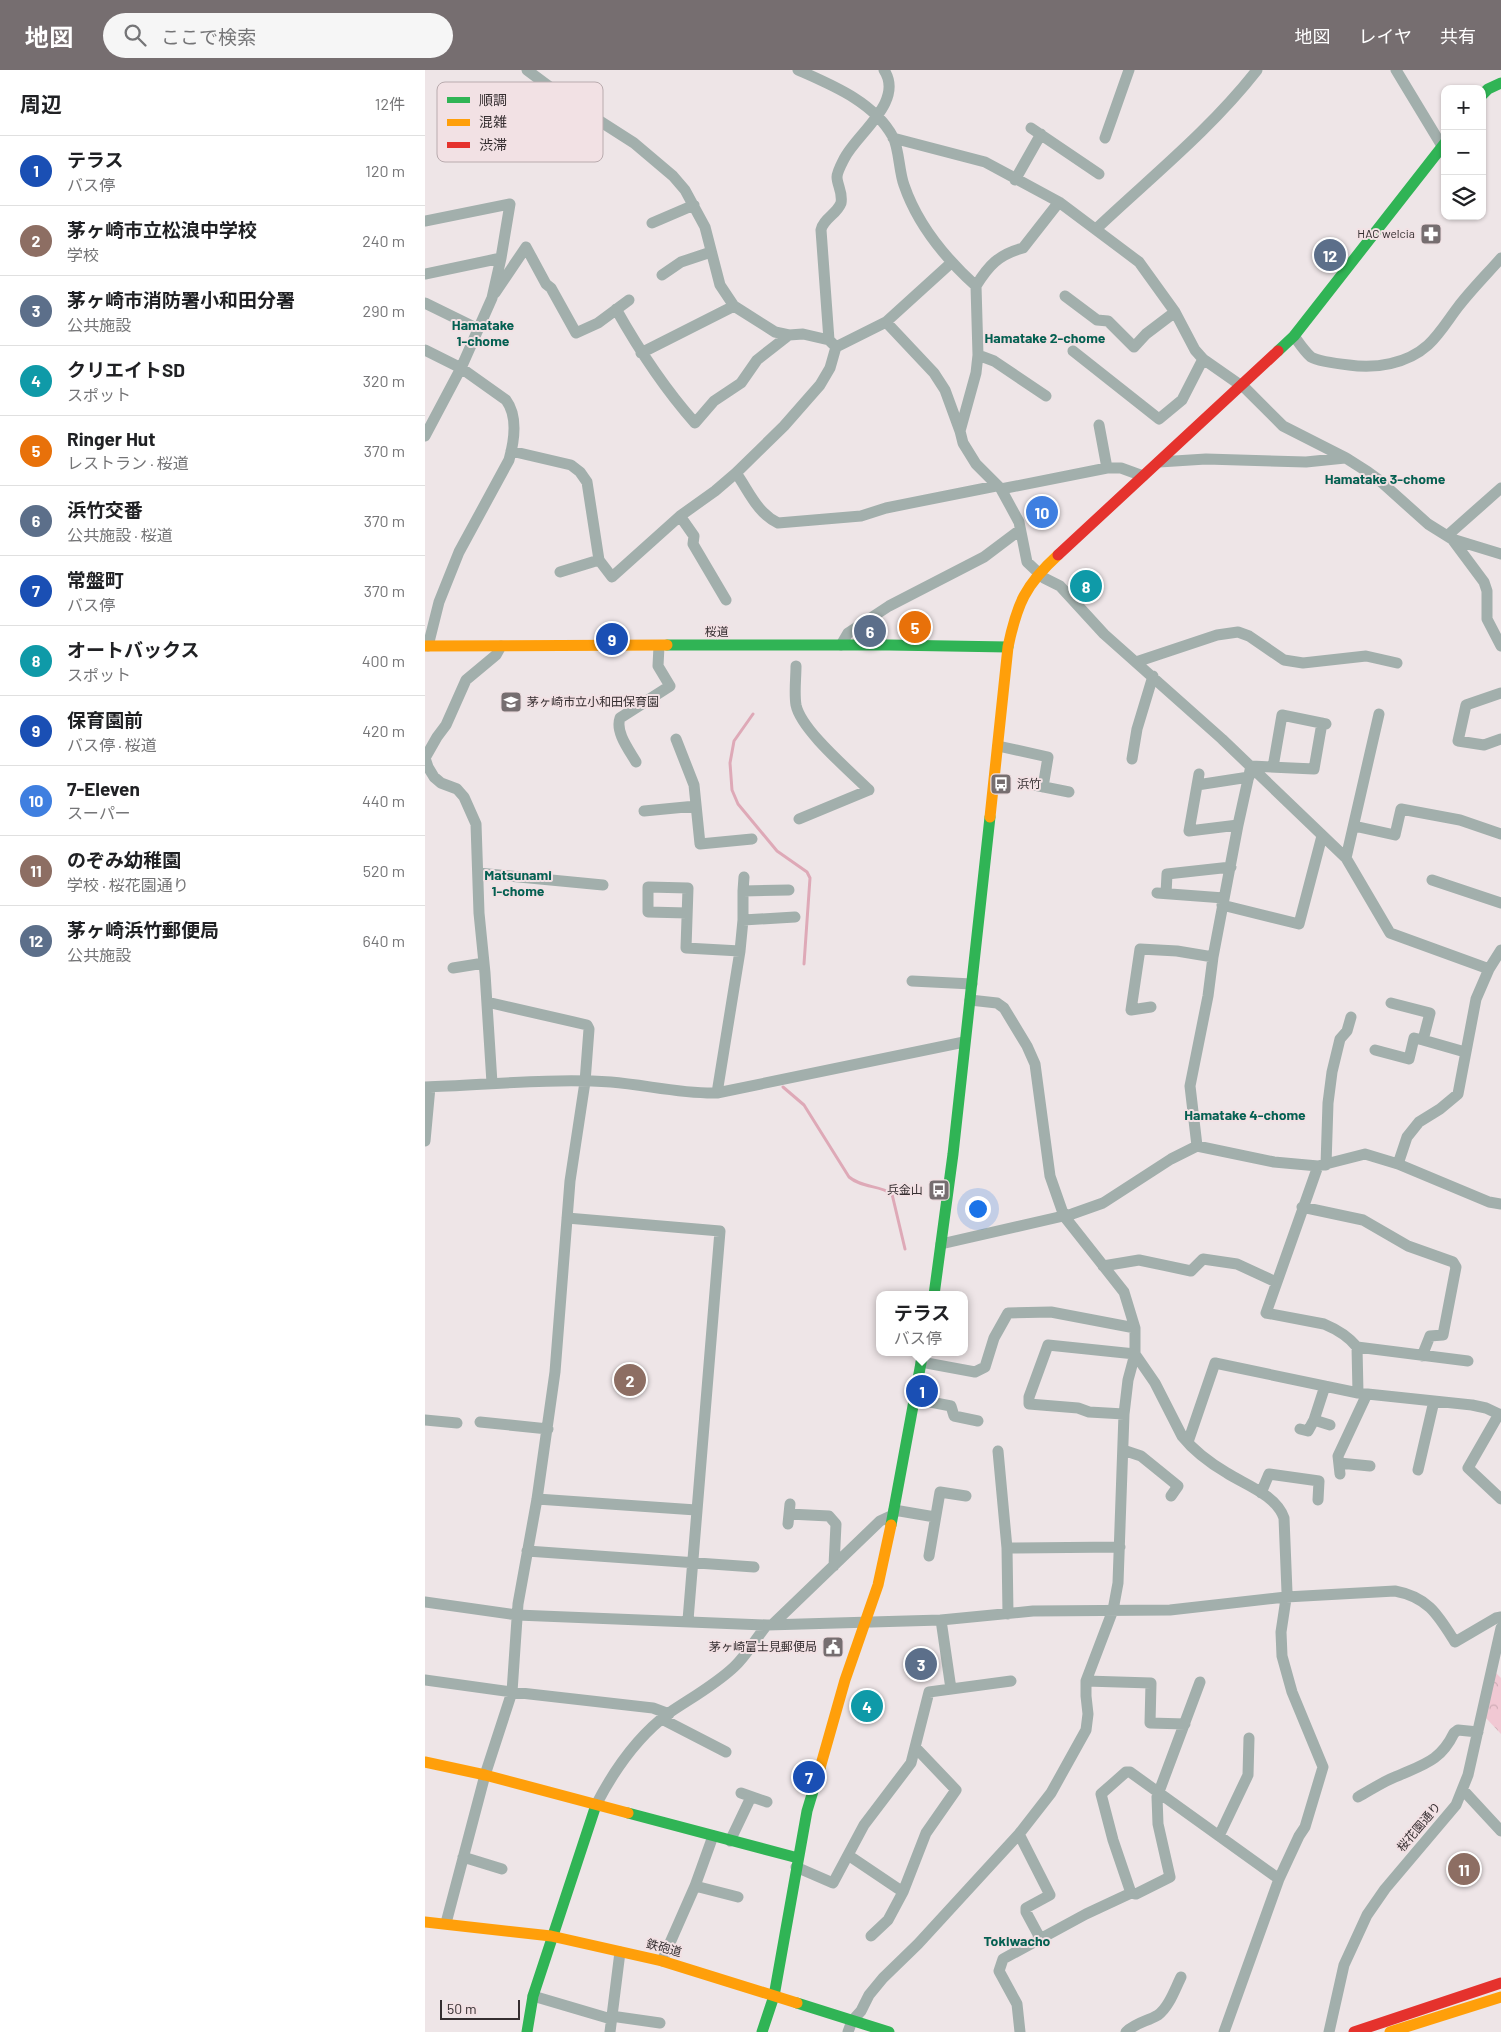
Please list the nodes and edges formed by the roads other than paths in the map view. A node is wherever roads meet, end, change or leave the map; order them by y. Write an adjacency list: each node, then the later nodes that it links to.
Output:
1 (527, 70): 7 (street)
2 (799, 70): 10 (street)
3 (884, 70): 10 (street)
4 (1129, 70): 13 (street)
5 (1257, 70): 22 (street)
6 (1396, 70): 14 (street)
7 (543, 82)
8 (1501, 83): 9 (street)
9 (1486, 91)
10 (877, 118): 12 (street); 41 (street)
11 (603, 124): 19 (street)
12 (893, 138): 17 (street); 26 (street)
13 (1105, 138)
14 (1441, 140)
15 (1441, 149): 40 (street)
16 (1099, 174): 17 (street)
17 (1015, 180): 18 (street)
18 (1059, 202): 22 (street); 29 (street)
19 (694, 205): 21 (street); 23 (street)
20 (425, 221): 24 (street)
21 (652, 223)
22 (1096, 229): 36 (street)
23 (711, 252): 28 (street); 34 (street)
24 (501, 258): 27 (street); 31 (street)
25 (1501, 258): 40 (street)
26 (951, 263): 29 (street); 37 (street)
27 (425, 274)
28 (662, 275)
29 (976, 286): 45 (street)
30 (1065, 296): 36 (street)
31 (491, 298): 35 (street); 38 (street)
32 (629, 300): 35 (street)
33 (425, 303): 38 (street)
34 (734, 306): 39 (street); 44 (street)
35 (616, 309): 44 (street)
36 (1175, 312): 46 (street)
37 (886, 322): 41 (street); 53 (street)
38 (478, 329): 47 (street)
39 (789, 335): 41 (street); 44 (street)
40 (1294, 336): 48 (street)
41 (832, 344): 59 (street)
42 (425, 350): 47 (street)
43 (1073, 351): 46 (street)
44 (641, 353)
45 (978, 355): 49 (street); 53 (street)
46 (1203, 359): 48 (street)
47 (461, 368): 51 (street); 55 (street)
48 (1241, 386): 56 (street); 57 (street)
49 (1046, 396)
50 (425, 408): 51 (street)
51 (436, 414): 54 (street)
52 (1099, 425): 58 (street)
53 (961, 430): 61 (street)
54 (425, 436)
55 (511, 452): 67 (street); 72 (street)
56 (1346, 458): 57 (street); 65 (street)
57 (1159, 462): 60 (street)
58 (1107, 468): 60 (street); 61 (street)
59 (736, 473): 61 (street); 63 (street)
60 (1143, 476): 69 (street)
61 (998, 487): 64 (street)
62 (1501, 488): 65 (street)
63 (679, 516): 67 (street); 70 (street)
64 (1021, 530): 69 (street); 71 (street)
65 (1450, 537): 66 (street); 76 (street)
66 (1501, 554)
67 (599, 560): 68 (street)
68 (560, 572)
69 (1037, 573): 75 (street); 77 (street)
70 (726, 600)
71 (841, 645): 74 (street, 桜道); 75 (street, 桜道)
72 (427, 646): 73 (street, 桜道)
73 (501, 646): 74 (street, 桜道); 101 (street)
74 (659, 646): 87 (street)
75 (1008, 646): 85 (street)
76 (1501, 646)
77 (1136, 662): 78 (street); 80 (street)
78 (1397, 662)
79 (796, 666): 93 (street)
80 (1153, 676): 86 (street); 89 (street)
81 (1501, 693): 84 (street)
82 (1379, 714): 95 (street)
83 (676, 739): 91 (street)
84 (1501, 739)
85 (998, 746): 90 (street); 119 (street)
86 (1132, 758)
87 (636, 762)
88 (1273, 767): 88 (street); 89 (street)
89 (1250, 771): 94 (street); 94 (street); 97 (street)
90 (1069, 792)
91 (696, 806): 92 (street); 98 (street)
92 (644, 811)
93 (799, 818)
94 (1238, 825): 100 (street)
95 (1354, 826): 96 (street); 99 (street)
96 (1501, 834)
97 (1323, 836): 99 (street); 107 (street)
98 (752, 840)
99 (1347, 858): 117 (street)
100 (1231, 867): 107 (street); 107 (street)
101 (477, 873): 104 (street); 115 (street)
102 (744, 877): 106 (street)
103 (1436, 884): 108 (street)
104 (603, 885)
105 (789, 890): 106 (street)
106 (743, 891): 111 (street)
107 (1223, 902): 114 (street)
108 (1501, 903)
109 (687, 913): 113 (street)
110 (795, 917): 111 (street)
111 (743, 920): 113 (street)
112 (1501, 950): 117 (street)
113 (740, 951): 132 (street)
114 (1213, 957): 123 (street); 134 (street)
115 (484, 963): 116 (street); 121 (street)
116 (453, 968)
117 (1489, 969): 128 (street)
118 (912, 981): 119 (street)
119 (972, 984): 120 (street)
120 (970, 1000): 126 (street); 139 (street)
121 (487, 1002): 129 (street); 130 (street)
122 (1391, 1003): 125 (street)
123 (1151, 1007)
124 (1351, 1017): 136 (street)
125 (1423, 1040): 127 (street); 128 (street)
126 (964, 1042): 132 (street); 141 (street)
127 (1375, 1050)
128 (1465, 1052): 135 (street)
129 (585, 1082): 130 (street); 132 (street); 140 (street)
130 (491, 1083): 131 (street)
131 (427, 1087): 133 (street)
132 (717, 1093)
133 (425, 1141)
134 (1197, 1146): 136 (street); 139 (street)
135 (1398, 1164): 136 (street); 137 (street)
136 (1322, 1166): 138 (street)
137 (1501, 1204)
138 (1302, 1207): 143 (street); 148 (street)
139 (1064, 1216): 141 (street); 142 (street)
140 (567, 1218): 163 (street); 176 (street)
141 (941, 1244): 144 (street)
142 (1103, 1266): 143 (street); 145 (street)
143 (1276, 1282): 146 (street)
144 (935, 1291)
145 (1135, 1328): 147 (street); 149 (street)
146 (1357, 1347): 148 (street); 152 (street)
147 (1135, 1354): 155 (street); 155 (street); 165 (street)
148 (1422, 1356): 150 (street)
149 (922, 1357): 153 (street)
150 (1469, 1361)
151 (1325, 1386): 152 (street); 158 (street); 165 (street)
152 (1362, 1393): 154 (street); 168 (street)
153 (915, 1399): 159 (street); 177 (street)
154 (1434, 1401): 156 (street); 169 (street)
155 (1124, 1414): 166 (street)
156 (1500, 1414): 174 (street)
157 (425, 1420): 161 (street)
158 (1314, 1420): 162 (street); 164 (street)
159 (978, 1421)
160 (480, 1422): 163 (street)
161 (457, 1423)
162 (1330, 1425)
163 (548, 1429): 173 (street)
164 (1300, 1429)
165 (1187, 1442): 170 (street)
166 (1123, 1450): 172 (street); 180 (street)
167 (999, 1451): 181 (street)
168 (1370, 1466)
169 (1418, 1470)
170 (1261, 1493): 175 (street); 187 (street)
171 (966, 1496): 179 (street)
172 (1171, 1496)
173 (537, 1499): 176 (street); 182 (street)
174 (1501, 1499)
175 (1318, 1500)
176 (696, 1510): 184 (street)
177 (893, 1512): 179 (street); 185 (street); 195 (street)
178 (789, 1514): 185 (street)
179 (935, 1517): 183 (street)
180 (1120, 1546): 181 (street); 189 (street)
181 (1007, 1548): 190 (street)
182 (527, 1552): 184 (street); 191 (street)
183 (929, 1556)
184 (691, 1563): 186 (street); 193 (street)
185 (834, 1566): 196 (street)
186 (754, 1567)
187 (1286, 1597): 189 (street); 192 (street); 228 (street)
188 (425, 1602): 191 (street)
189 (1113, 1610): 190 (street); 202 (street)
190 (1007, 1614): 194 (street)
191 (517, 1615): 193 (street); 205 (street)
192 (1501, 1617)
193 (688, 1620): 196 (street)
194 (941, 1620): 195 (street); 204 (street)
195 (864, 1623): 196 (street); 226 (street)
196 (770, 1624): 206 (street)
197 (1501, 1628): 198 (street, 桜花園通り)
198 (1493, 1663): 199 (street); 208 (street, 桜花園通り)
199 (1501, 1672)
200 (425, 1680): 205 (street)
201 (1011, 1681): 204 (street)
202 (1087, 1681): 207 (street); 220 (street)
203 (1200, 1682): 207 (street)
204 (951, 1689): 210 (street)
205 (513, 1692): 206 (street); 213 (street)
206 (665, 1716): 211 (street); 218 (street)
207 (1185, 1724): 215 (street)
208 (1478, 1732): 214 (street, 桜花園通り); 216 (street)
209 (1249, 1738): 222 (street)
210 (915, 1747): 224 (street); 230 (street)
211 (726, 1752)
212 (425, 1762): 213 (street)
213 (485, 1775): 218 (street); 225 (street)
214 (1463, 1790): 219 (street); 256 (street, 桜花園通り)
215 (1158, 1794): 222 (street); 231 (street); 231 (street)
216 (1358, 1797)
217 (767, 1802): 223 (street)
218 (596, 1805): 221 (street); 235 (street)
219 (1501, 1831)
220 (1019, 1834): 237 (street); 246 (street)
221 (713, 1836): 223 (street); 229 (street)
222 (1219, 1836): 228 (street)
223 (729, 1841): 226 (street)
224 (848, 1855): 226 (street); 230 (street)
225 (463, 1857): 227 (street); 234 (street)
226 (797, 1863): 243 (street)
227 (503, 1869)
228 (1279, 1879): 255 (street)
229 (695, 1886): 232 (street); 239 (street)
230 (903, 1892): 236 (street)
231 (1131, 1893): 237 (street)
232 (738, 1897)
233 (425, 1922): 234 (street, 鉄砲道)
234 (446, 1924): 235 (street, 鉄砲道)
235 (551, 1936): 238 (street, 鉄砲道); 242 (street)
236 (871, 1936)
237 (1040, 1938): 253 (street)
238 (620, 1952): 239 (street, 鉄砲道); 245 (street)
239 (662, 1961): 243 (street, 鉄砲道)
240 (1181, 1977): 254 (street)
241 (1501, 1983): 257 (street)
242 (533, 1996): 245 (street); 248 (street)
243 (774, 1996): 246 (street, 鉄砲道); 250 (street)
244 (1501, 1996): 258 (street)
245 (611, 2017): 247 (street); 249 (street)
246 (853, 2021): 251 (street); 252 (street, 鉄砲道)
247 (660, 2024)
248 (527, 2032)
249 (610, 2032)
250 (762, 2032)
251 (848, 2032)
252 (889, 2032)
253 (1021, 2032)
254 (1126, 2032)
255 (1224, 2032)
256 (1329, 2032)
257 (1354, 2032)
258 (1390, 2032)

